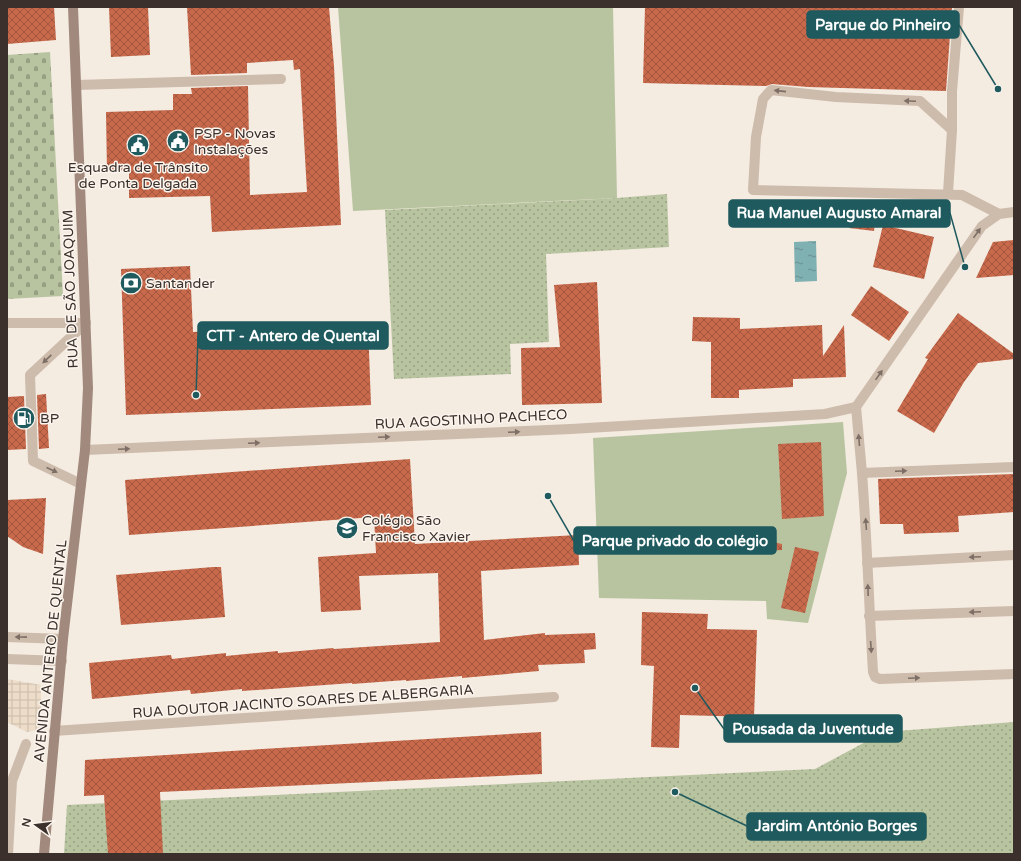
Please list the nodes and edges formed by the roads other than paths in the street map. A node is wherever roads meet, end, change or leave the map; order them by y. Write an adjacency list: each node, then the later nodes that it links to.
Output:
1 (73, 7): 4 (main road, RUA DE SÃO JOAQUIM)
2 (959, 7): 5 (street)
3 (281, 79): 4 (street)
4 (76, 85): 9 (main road, RUA DE SÃO JOAQUIM)
5 (952, 130): 6 (street); 6 (street, one-way to 6)
6 (948, 193): 8 (street)
7 (1014, 212): 8 (street)
8 (999, 214): 11 (street, one-way to 8)
9 (86, 323): 10 (street); 12 (main road, RUA DE SÃO JOAQUIM); 15 (street, one-way to 15)
10 (7, 324)
11 (856, 407): 12 (street, RUA AGOSTINHO PACHECO, one-way to 11); 14 (street, one-way to 11)
12 (85, 450): 15 (main road, AVENIDA ANTERO DE QUENTAL)
13 (1014, 467): 14 (street, one-way to 13)
14 (862, 473): 17 (street, one-way to 14)
15 (81, 484): 21 (main road, AVENIDA ANTERO DE QUENTAL)
16 (1014, 555): 17 (street, one-way to 17)
17 (867, 563): 19 (street, one-way to 17)
18 (1014, 611): 19 (street, one-way to 19)
19 (869, 616): 24 (street, one-way to 24)
20 (7, 637): 21 (street, one-way to 20)
21 (63, 638): 23 (main road, AVENIDA ANTERO DE QUENTAL)
22 (7, 659): 23 (street)
23 (62, 660): 26 (main road, AVENIDA ANTERO DE QUENTAL)
24 (1014, 674)
25 (554, 697): 26 (street, RUA DOUTOR JACINTO SOARES DE ALBERGARIA)
26 (54, 731): 29 (main road, AVENIDA ANTERO DE QUENTAL)
27 (26, 744): 28 (street)
28 (8, 854)
29 (44, 854)

